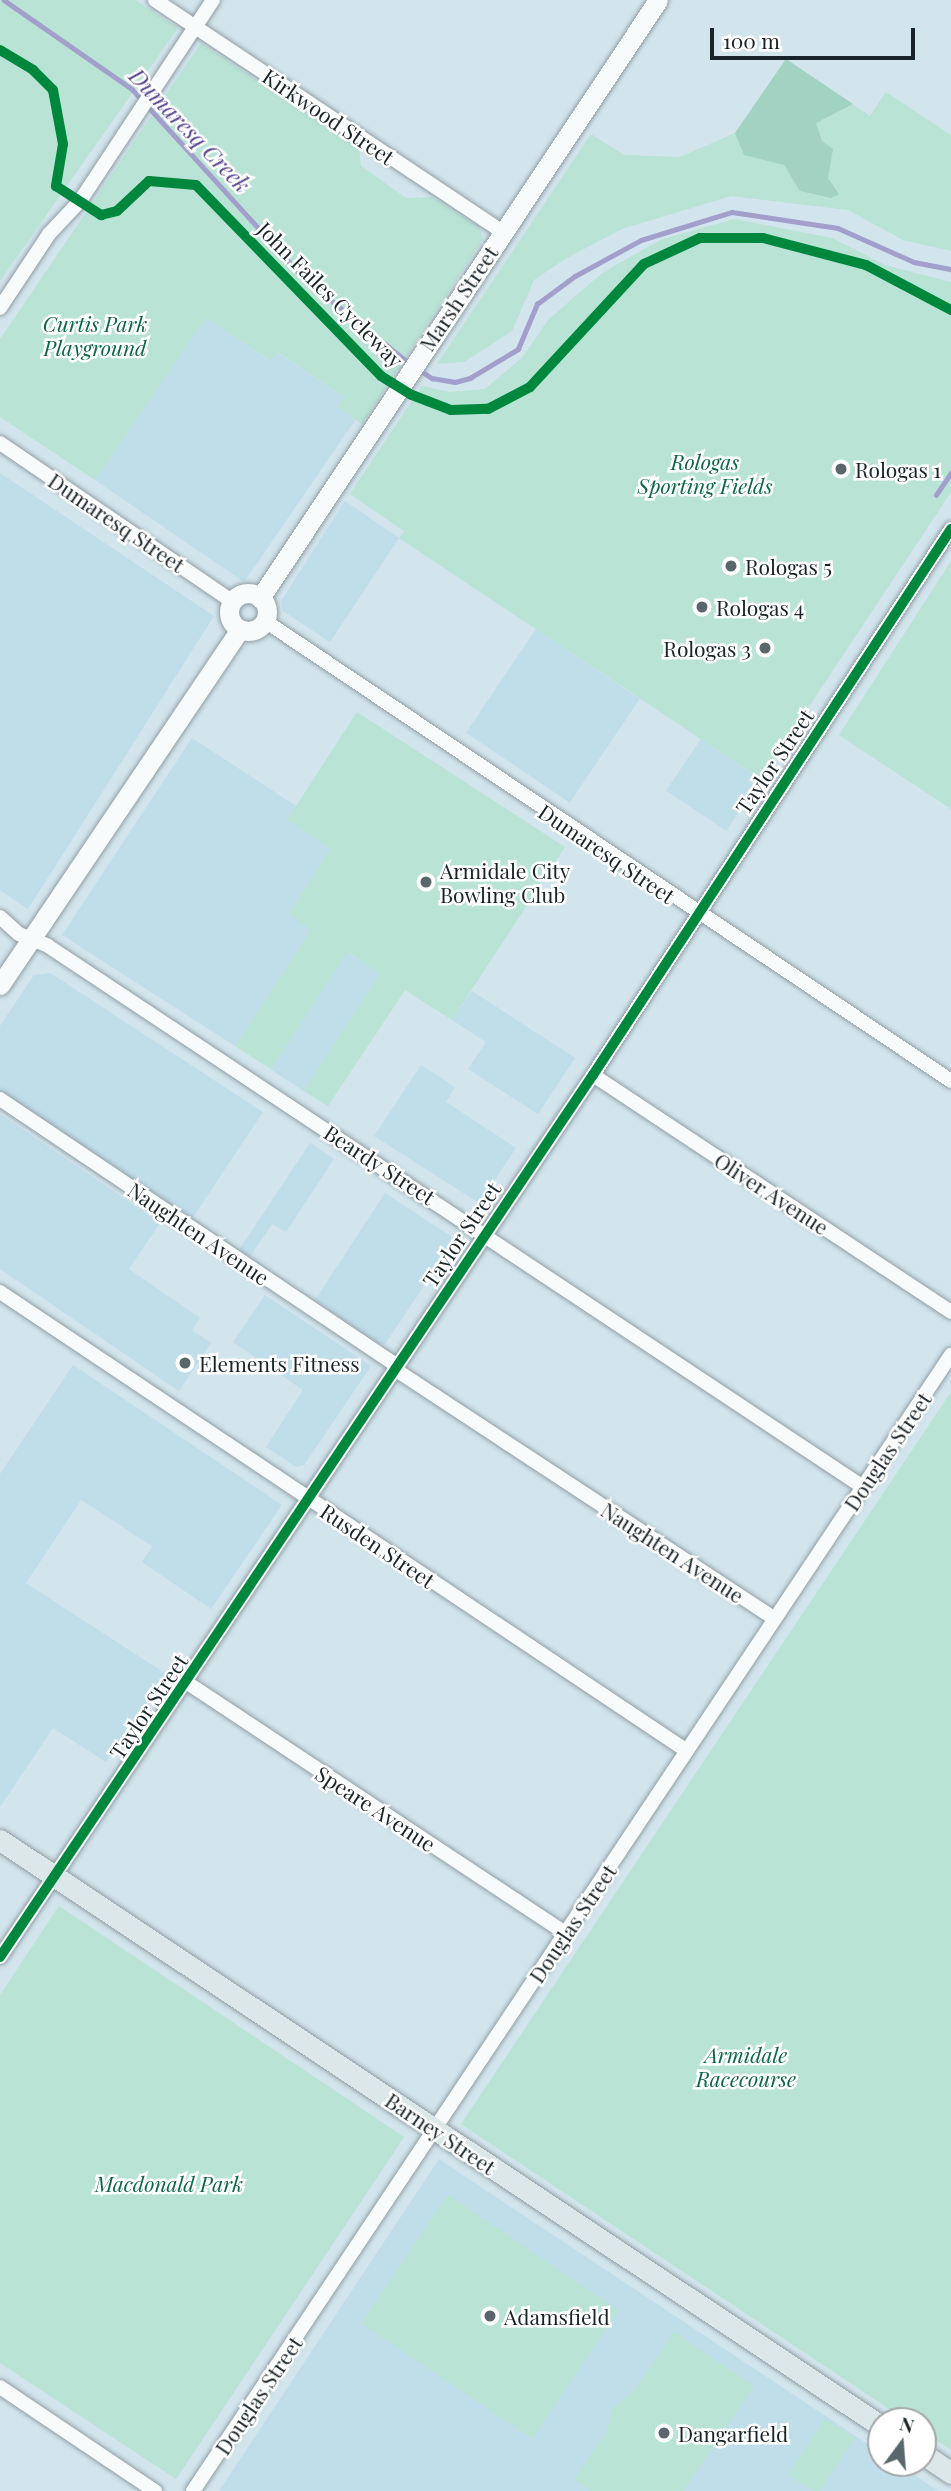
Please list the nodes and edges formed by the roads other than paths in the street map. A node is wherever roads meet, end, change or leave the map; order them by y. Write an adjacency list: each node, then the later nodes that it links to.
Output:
1 (155, 0): 4 (street, Kirkwood Street)
2 (213, 0): 4 (street)
3 (658, 0): 5 (main road, Marsh Street)
4 (195, 27): 5 (street, Kirkwood Street); 6 (street)
5 (503, 232): 9 (main road, Marsh Street)
6 (0, 308)
7 (0, 443): 10 (street, Dumaresq Street)
8 (950, 532): 13 (street, Taylor Street)
9 (260, 598): 10 (main road); 11 (main road)
10 (233, 602): 12 (main road)
11 (265, 621): 12 (main road); 13 (street, Dumaresq Street)
12 (240, 629): 15 (main road)
13 (696, 912): 17 (street, Taylor Street); 18 (street, Dumaresq Street)
14 (0, 917): 15 (street, Beardy Street)
15 (31, 939): 16 (main road); 20 (street, Beardy Street)
16 (0, 985)
17 (593, 1075): 20 (street, Taylor Street); 22 (street, Oliver Avenue)
18 (951, 1081)
19 (0, 1099): 24 (street, Naughten Avenue)
20 (484, 1233): 24 (street, Taylor Street); 25 (street, Beardy Street)
21 (0, 1292): 26 (street, Rusden Street)
22 (951, 1312)
23 (951, 1355): 25 (street, Douglas Street)
24 (397, 1368): 26 (street, Taylor Street); 27 (street, Naughten Avenue)
25 (863, 1487): 27 (street, Douglas Street)
26 (309, 1499): 28 (street, Taylor Street); 29 (street, Rusden Street)
27 (775, 1619): 29 (street, Douglas Street)
28 (187, 1682): 31 (street, Taylor Street); 32 (street, Speare Avenue)
29 (687, 1751): 32 (street, Douglas Street)
30 (0, 1840): 31 (main road, Barney Street)
31 (55, 1877): 33 (street, Taylor Street); 34 (main road, Barney Street)
32 (565, 1933): 34 (street, Douglas Street)
33 (0, 1957)
34 (435, 2129): 36 (main road, Barney Street); 38 (street, Douglas Street)
35 (0, 2387): 37 (street)
36 (867, 2417)
37 (155, 2491)
38 (193, 2491)

